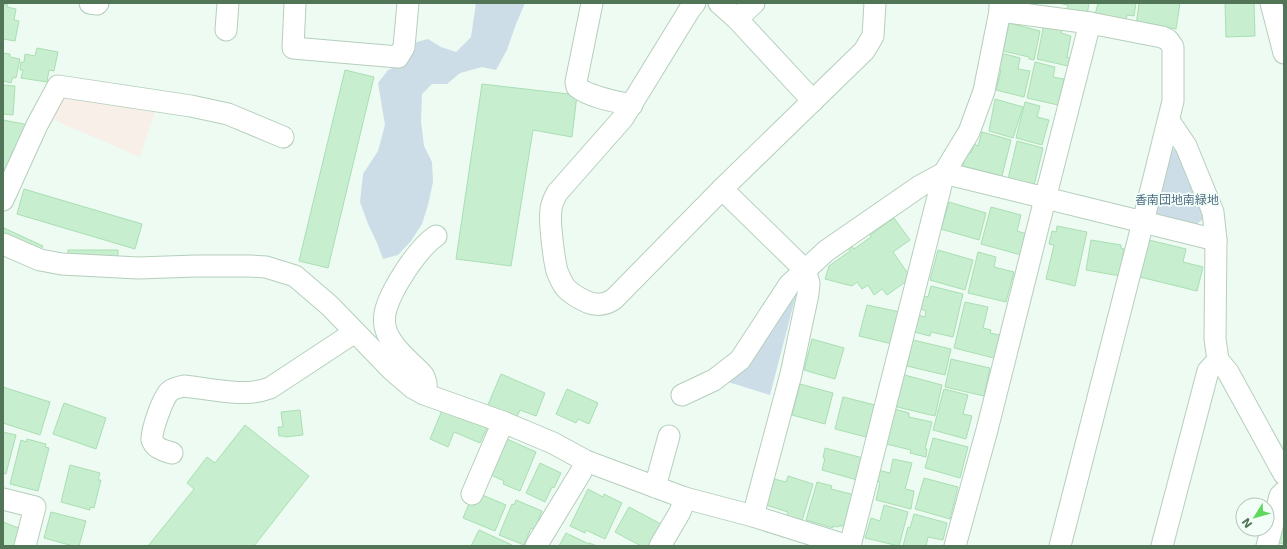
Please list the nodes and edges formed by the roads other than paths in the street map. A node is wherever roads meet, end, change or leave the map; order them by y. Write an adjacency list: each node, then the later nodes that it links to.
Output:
1 (90, 3): 2 (street)
2 (98, 3)
3 (228, 3): 15 (street)
4 (295, 3): 5 (street)
5 (408, 3)
6 (592, 3): 18 (street)
7 (696, 3): 18 (street)
8 (719, 3): 13 (street)
9 (754, 3): 13 (street)
10 (875, 3): 17 (street)
11 (1271, 3): 16 (street)
12 (1000, 7): 14 (street); 21 (street)
13 (737, 19): 17 (street)
14 (1090, 23): 19 (street); 23 (street)
15 (226, 30)
16 (1284, 53)
17 (813, 101): 22 (street)
18 (632, 105): 22 (street)
19 (1169, 120): 25 (street); 27 (street)
20 (283, 137): 24 (street)
21 (944, 173): 23 (street); 29 (street); 48 (street)
22 (722, 189): 29 (street)
23 (1045, 198): 25 (street); 49 (street)
24 (3, 200)
25 (1143, 222): 27 (street); 50 (street)
26 (436, 236): 32 (street)
27 (1216, 240): 31 (street)
28 (3, 244): 30 (street)
29 (805, 270): 33 (street); 44 (street)
30 (355, 332): 32 (street); 36 (street)
31 (1218, 360): 38 (street); 51 (street)
32 (424, 394): 34 (street)
33 (682, 395)
34 (503, 422): 37 (street); 41 (street)
35 (669, 436): 39 (street)
36 (172, 453)
37 (586, 461): 39 (street); 46 (street)
38 (1284, 474)
39 (655, 487): 42 (street)
40 (1284, 492): 52 (street)
41 (472, 494)
42 (685, 498): 44 (street); 47 (street)
43 (3, 499): 45 (street)
44 (754, 516): 48 (street)
45 (25, 546)
46 (536, 546)
47 (660, 546)
48 (849, 546)
49 (955, 546)
50 (1060, 546)
51 (1162, 546)
52 (1267, 546)

